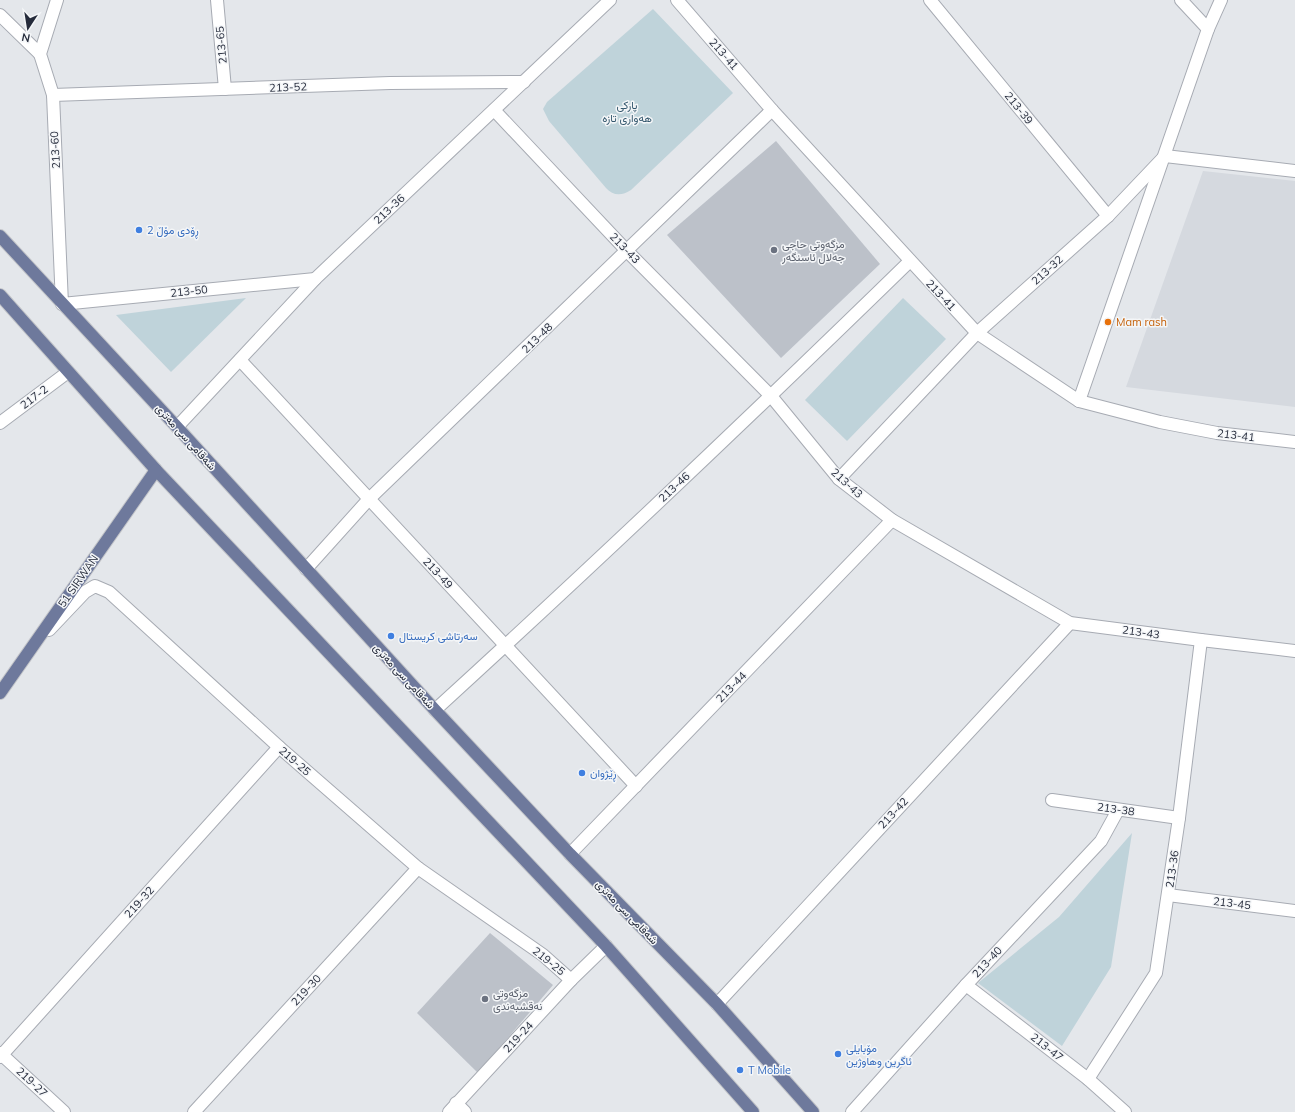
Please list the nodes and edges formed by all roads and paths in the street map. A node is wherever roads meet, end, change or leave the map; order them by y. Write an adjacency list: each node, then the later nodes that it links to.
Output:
1 (57, 0): 10 (street)
2 (217, 0): 12 (street, 213-65)
3 (610, 0): 11 (street, 213-36)
4 (677, 0): 15 (street, 213-41)
5 (930, 0): 18 (street, 213-39)
6 (1181, 0): 9 (street)
7 (1221, 0): 9 (street)
8 (0, 15): 10 (street)
9 (1208, 29): 16 (street)
10 (40, 54): 13 (street, 213-60)
11 (524, 82): 12 (street, 213-52); 14 (street, 213-36)
12 (225, 89): 13 (street, 213-52)
13 (52, 95): 24 (street, 213-60)
14 (494, 110): 20 (street, 213-43); 22 (street, 213-36)
15 (772, 110): 20 (street, 213-48); 21 (street, 213-41)
16 (1165, 156): 17 (street); 18 (street, 213-32); 29 (street)
17 (1295, 171)
18 (1108, 216): 25 (street, 213-32)
19 (0, 236): 24 (main road, شەقامی سی مەتری)
20 (626, 251): 28 (street, 213-43); 35 (street, 213-48)
21 (910, 261): 25 (street, 213-41); 28 (street, 213-46)
22 (315, 279): 24 (street, 213-50); 26 (street, 213-36)
23 (0, 295): 27 (main road)
24 (62, 304): 31 (main road, شەقامی سی مەتری)
25 (977, 333): 29 (street, 213-41); 34 (street, 213-32)
26 (240, 360): 31 (street, 213-36); 35 (street, 213-49)
27 (68, 372): 30 (street, 217-2); 33 (main road)
28 (771, 396): 34 (street, 213-43); 40 (street, 213-46)
29 (1079, 401): 32 (street, 213-41)
30 (0, 423)
31 (177, 427): 37 (main road, شەقامی سی مەتری)
32 (1295, 442)
33 (156, 470): 41 (main road, 51 SIRWAN); 54 (main road)
34 (839, 478): 36 (street, 213-43)
35 (369, 500): 37 (street, 213-48); 40 (street, 213-49)
36 (892, 520): 38 (street, 213-43); 46 (street, 213-44)
37 (306, 569): 44 (main road, شەقامی سی مەتری)
38 (1070, 623): 39 (street, 213-43); 57 (street, 213-42)
39 (1201, 640): 42 (street, 213-43); 49 (street, 213-36)
40 (505, 646): 44 (street, 213-46); 46 (street, 213-49)
41 (33, 647): 43 (main road, 51 SIRWAN); 45 (street, 219-25)
42 (1295, 651)
43 (0, 693)
44 (435, 710): 50 (main road, شەقامی سی مەتری)
45 (279, 746): 51 (street, 219-25); 58 (street, 219-32)
46 (636, 786): 50 (street, 213-44)
47 (1052, 800): 48 (street, 213-38)
48 (1118, 810): 49 (street, 213-38); 56 (street, 213-40)
49 (1179, 818): 52 (street, 213-36)
50 (570, 854): 57 (main road, شەقامی سی مەتری)
51 (418, 868): 55 (street, 219-25); 62 (street, 219-30)
52 (1168, 895): 53 (street, 213-45); 59 (street, 213-36)
53 (1295, 911)
54 (606, 946): 55 (street, 219-24); 64 (main road)
55 (571, 980): 60 (street, 219-24)
56 (966, 985): 59 (street, 213-47); 66 (street, 213-40)
57 (717, 1004): 65 (main road, شەقامی سی مەتری)
58 (1, 1055): 61 (street, 219-27)
59 (1088, 1079): 67 (street, 213-47)
60 (452, 1108): 63 (street)
61 (64, 1112)
62 (194, 1112)
63 (465, 1112)
64 (753, 1112)
65 (813, 1112)
66 (852, 1112)
67 (1125, 1112)

